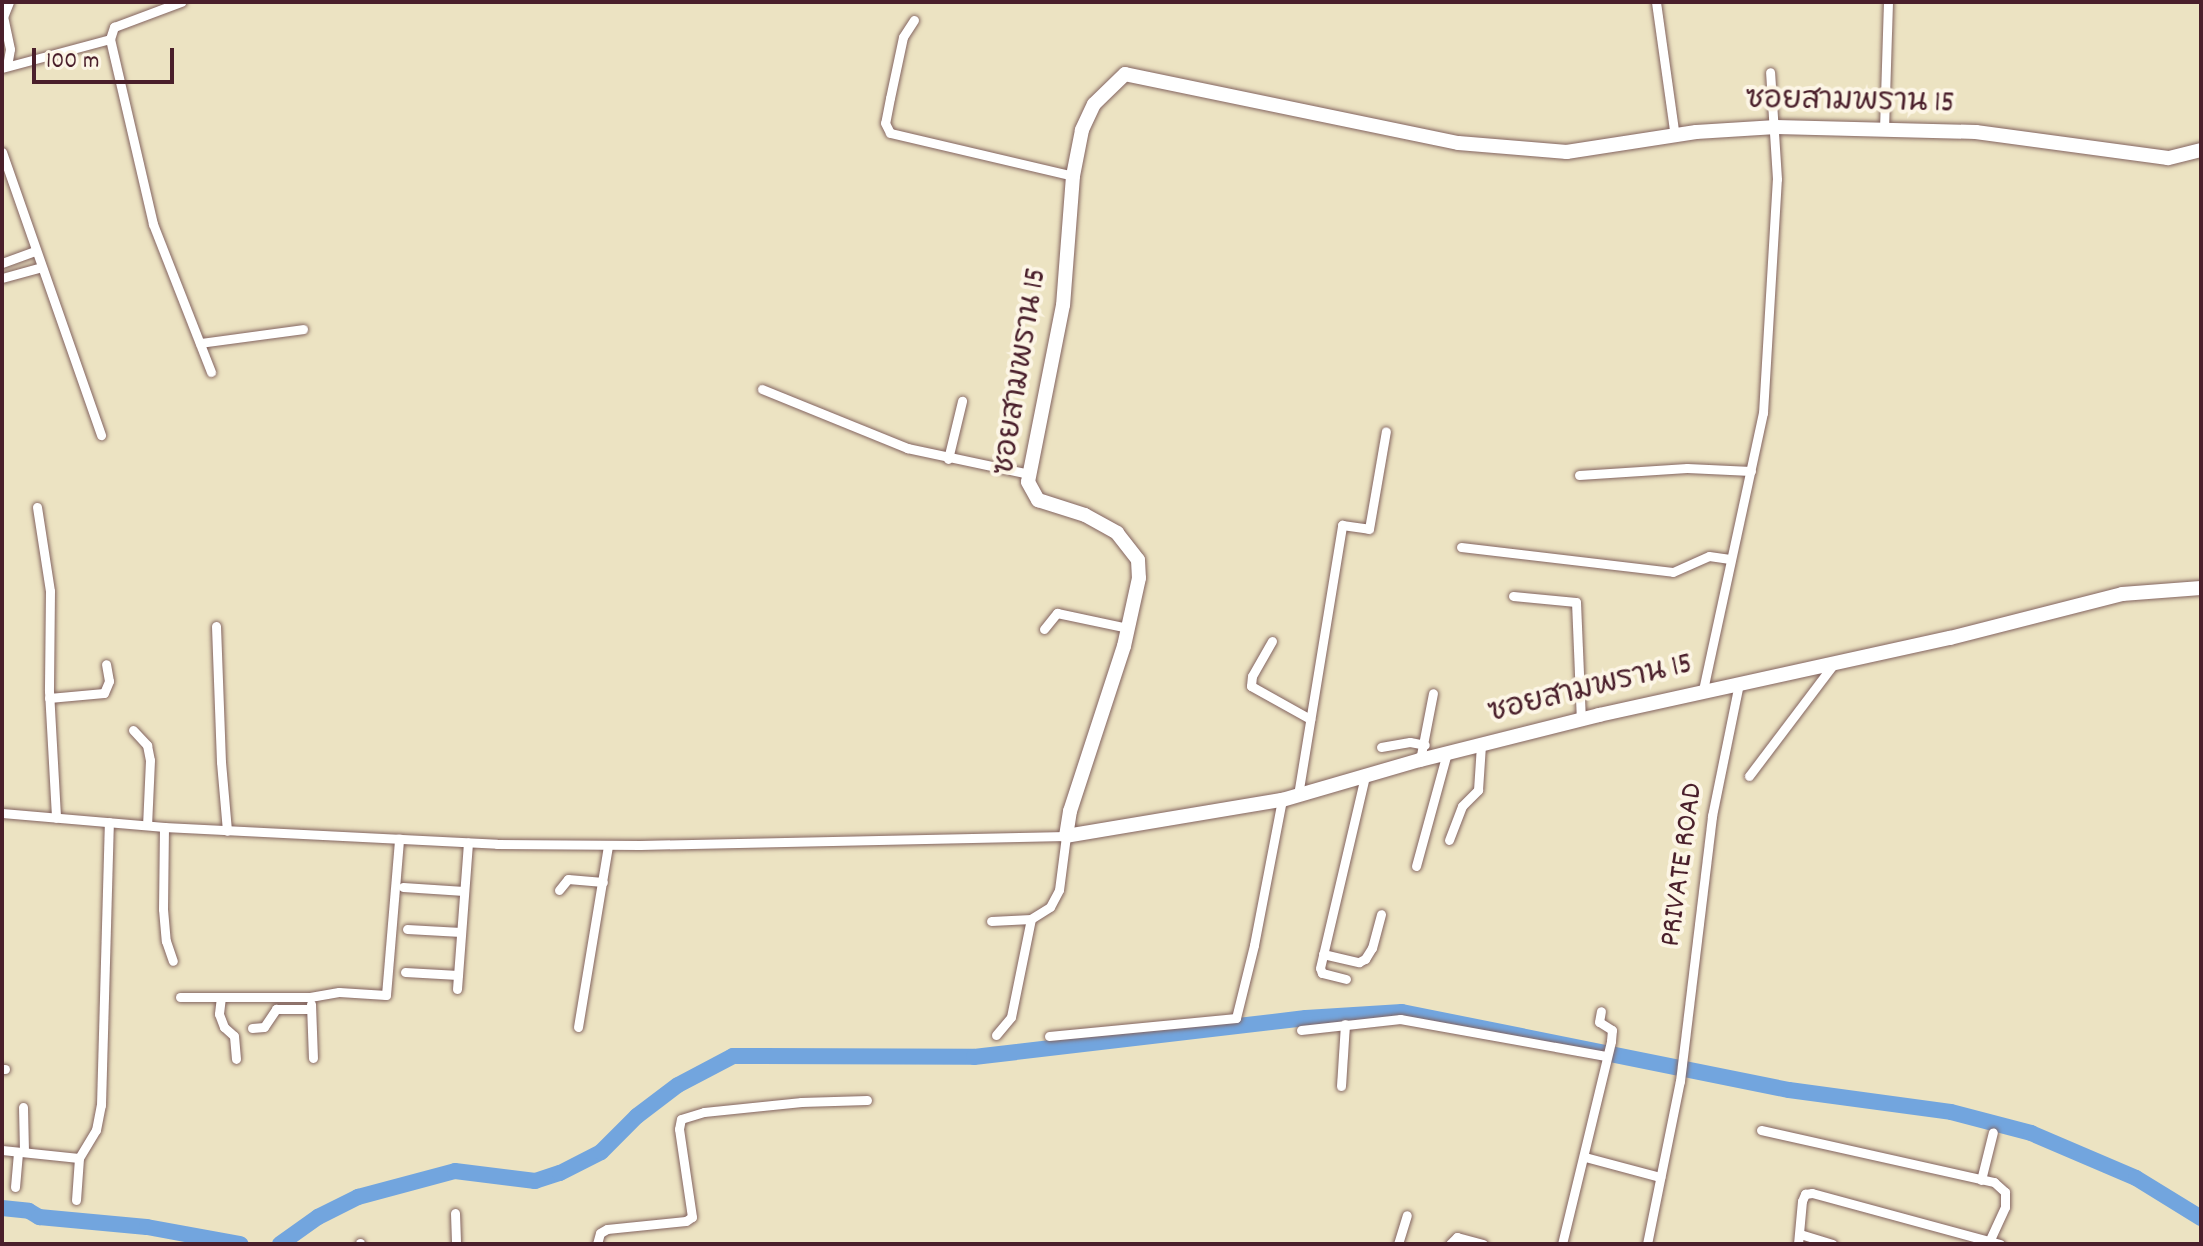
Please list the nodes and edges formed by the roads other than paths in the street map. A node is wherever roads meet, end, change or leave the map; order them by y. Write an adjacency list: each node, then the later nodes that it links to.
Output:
1 (9, 2): 7 (street)
2 (181, 2): 6 (street)
3 (1656, 2): 11 (street)
4 (1888, 2): 10 (street)
5 (914, 20): 14 (street)
6 (110, 39): 7 (street); 20 (street)
7 (5, 67)
8 (1770, 72): 9 (street)
9 (1776, 127): 10 (street, ซอยสามพราน 15); 11 (street, ซอยสามพราน 15); 27 (street)
10 (1884, 129): 12 (street, ซอยสามพราน 15)
11 (1675, 137): 14 (street, ซอยสามพราน 15)
12 (2201, 150)
13 (2, 152): 15 (street)
14 (1073, 176): 28 (street, ซอยสามพราน 15)
15 (35, 251): 16 (street); 17 (street)
16 (2, 263)
17 (42, 267): 18 (street); 25 (street)
18 (2, 278)
19 (303, 329): 20 (street)
20 (200, 343): 21 (street)
21 (211, 372)
22 (762, 389): 26 (street)
23 (962, 401): 26 (street)
24 (1386, 431): 45 (street)
25 (101, 435)
26 (948, 459): 28 (street)
27 (1751, 471): 29 (street); 32 (street)
28 (1029, 474): 36 (street, ซอยสามพราน 15)
29 (1579, 475)
30 (37, 507): 44 (street)
31 (1461, 547): 32 (street)
32 (1730, 559): 42 (street)
33 (2201, 588): 39 (street, ซอยสามพราน 15)
34 (1513, 596): 46 (street)
35 (216, 626): 61 (street)
36 (1128, 628): 37 (street); 62 (street, ซอยสามพราน 15)
37 (1044, 629)
38 (1272, 641): 45 (street)
39 (1836, 662): 41 (street, ซอยสามพราน 15); 53 (street)
40 (106, 664): 44 (street)
41 (1739, 683): 42 (street, ซอยสามพราน 15); 106 (street, PRIVATE ROAD)
42 (1703, 690): 46 (street, ซอยสามพราน 15)
43 (1433, 693): 50 (street)
44 (49, 698): 57 (street)
45 (1310, 719): 54 (street)
46 (1581, 720): 48 (street, ซอยสามพราน 15)
47 (133, 730): 59 (street)
48 (1481, 745): 51 (street, ซอยสามพราน 15); 64 (street)
49 (1381, 747): 50 (street)
50 (1422, 752): 51 (street, ซอยสามพราน 15); 52 (street, ซอยสามพราน 15)
51 (1447, 753): 67 (street)
52 (1365, 776): 54 (street, ซอยสามพราน 15); 77 (street)
53 (1749, 776)
54 (1298, 795): 55 (street, ซอยสามพราน 15)
55 (1282, 800): 62 (street, ซอยสามพราน 15); 93 (street)
56 (2, 813): 57 (street)
57 (56, 818): 58 (street)
58 (109, 822): 59 (street); 105 (street)
59 (147, 825): 60 (street)
60 (164, 827): 61 (street); 78 (street)
61 (227, 831): 63 (street)
62 (1066, 836): 66 (street); 73 (street)
63 (399, 839): 65 (street); 85 (street)
64 (1449, 840)
65 (468, 842): 66 (street); 71 (street)
66 (608, 845): 68 (street)
67 (1416, 866)
68 (603, 882): 70 (street); 89 (street)
69 (403, 887): 71 (street)
70 (559, 890)
71 (464, 891): 76 (street)
72 (1381, 914): 77 (street)
73 (1031, 919): 74 (street); 92 (street)
74 (991, 921)
75 (407, 929): 76 (street)
76 (461, 932): 80 (street)
77 (1323, 954): 81 (street)
78 (173, 961)
79 (405, 972): 80 (street)
80 (458, 975): 82 (street)
81 (1346, 979)
82 (457, 989)
83 (180, 997): 84 (street)
84 (221, 997): 85 (street); 96 (street)
85 (310, 997): 86 (street)
86 (311, 1009): 90 (street); 95 (street)
87 (1601, 1011): 94 (street)
88 (1345, 1024): 91 (street); 94 (street); 97 (street)
89 (578, 1027)
90 (252, 1028)
91 (1301, 1030)
92 (996, 1035)
93 (1049, 1036)
94 (1607, 1055): 104 (street)
95 (313, 1058)
96 (236, 1059)
97 (1341, 1086)
98 (867, 1100): 115 (street)
99 (23, 1107): 103 (street)
100 (1761, 1130): 107 (street)
101 (1993, 1132): 107 (street)
102 (2, 1150): 103 (street)
103 (21, 1152): 105 (street); 108 (street)
104 (1585, 1157): 106 (street); 119 (street)
105 (79, 1158): 109 (street)
106 (1660, 1177): 120 (street, PRIVATE ROAD)
107 (1981, 1180): 113 (street)
108 (15, 1187)
109 (76, 1200)
110 (455, 1213): 114 (street)
111 (1407, 1215): 116 (street)
112 (1799, 1239): 113 (street); 121 (street)
113 (1992, 1243)
114 (456, 1244)
115 (597, 1244)
116 (1398, 1244)
117 (1450, 1244): 118 (street)
118 (1483, 1244)
119 (1562, 1244)
120 (1647, 1244)
121 (1832, 1244)

